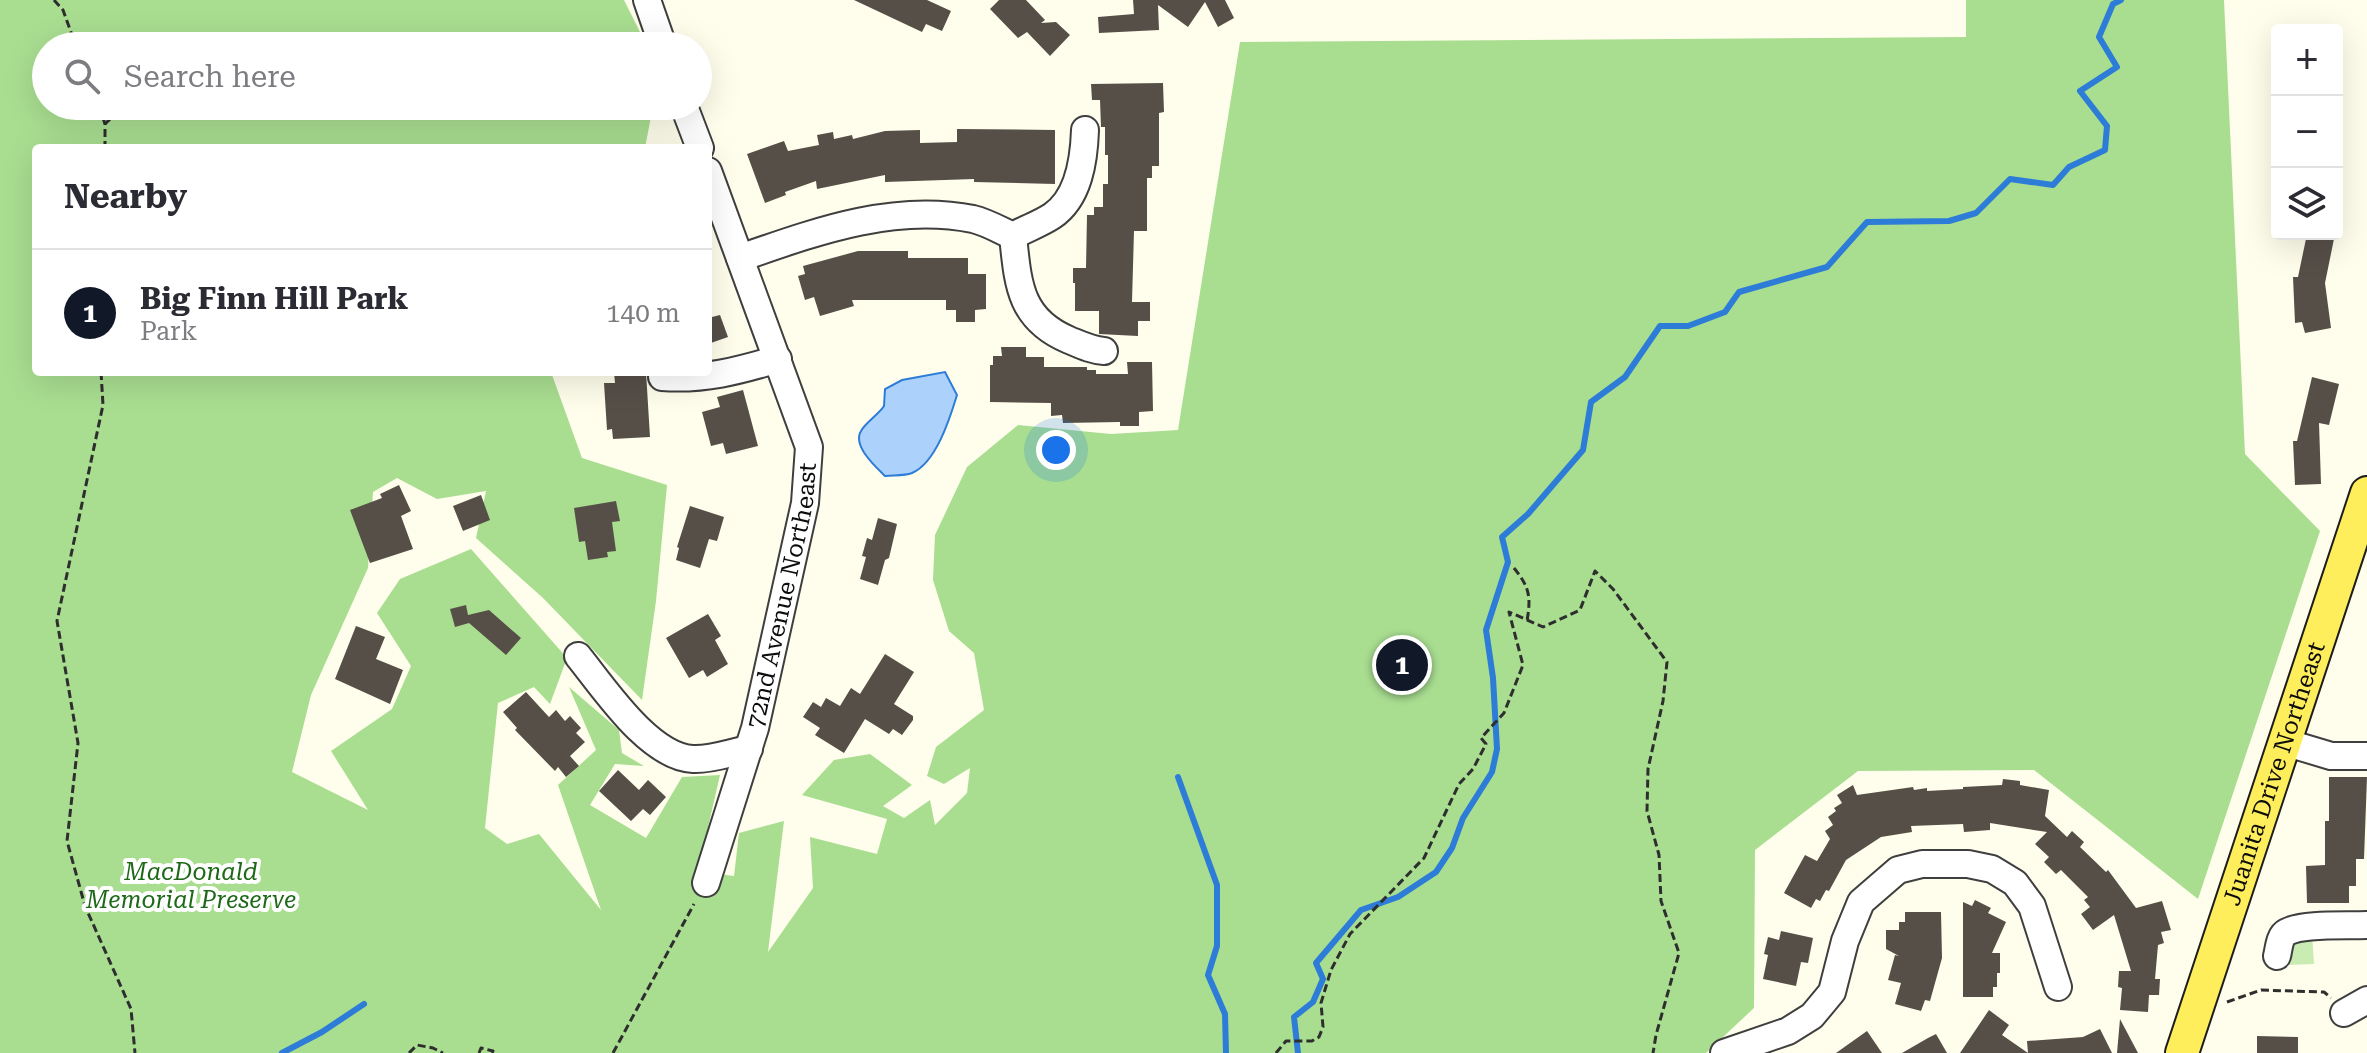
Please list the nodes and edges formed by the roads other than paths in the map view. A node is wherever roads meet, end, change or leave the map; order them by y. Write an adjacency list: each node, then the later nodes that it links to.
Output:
1 (647, 0): 2 (street)
2 (658, 32)
3 (689, 120): 5 (street)
4 (1085, 130): 7 (street)
5 (698, 144)
6 (712, 182): 8 (street, 72nd Avenue Northeast)
7 (1013, 236): 8 (street); 9 (street)
8 (740, 258): 10 (street, 72nd Avenue Northeast)
9 (1104, 351)
10 (778, 359): 11 (street); 15 (street, 72nd Avenue Northeast)
11 (662, 377)
12 (2367, 493): 14 (main road, Juanita Drive Northeast)
13 (578, 656): 15 (street)
14 (2284, 742): 16 (street); 22 (main road, Juanita Drive Northeast)
15 (749, 749): 17 (street, 72nd Avenue Northeast)
16 (2367, 756)
17 (706, 883)
18 (2367, 925): 19 (street)
19 (2277, 956)
20 (2058, 987): 21 (street)
21 (1724, 1053)
22 (2182, 1053)

